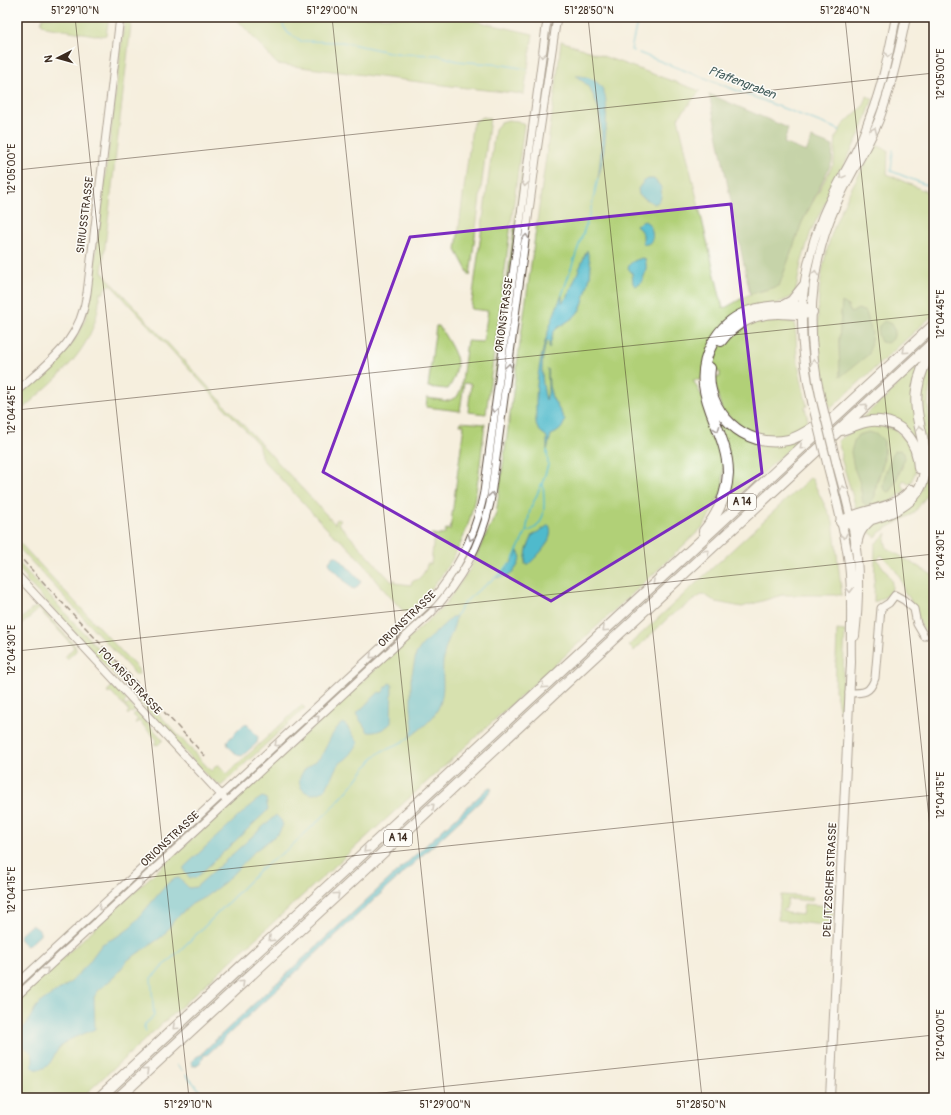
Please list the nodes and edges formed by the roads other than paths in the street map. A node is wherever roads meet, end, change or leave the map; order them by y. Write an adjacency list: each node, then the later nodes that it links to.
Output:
1 (120, 17): 13 (street, SIRIUSSTRASSE)
2 (549, 17): 25 (street, ORIONSTRASSE, one-way to 25)
3 (557, 17): 26 (street, ORIONSTRASSE, one-way to 3)
4 (896, 17): 6 (main road, one-way to 6)
5 (906, 17): 9 (main road, one-way to 5)
6 (804, 286): 7 (highway); 8 (main road)
7 (783, 306): 8 (highway); 20 (highway, one-way to 20)
8 (802, 311): 9 (highway); 14 (highway); 18 (main road, bridge)
9 (812, 312): 16 (main road, one-way to 9, bridge)
10 (934, 325): 14 (highway, A 14, one-way to 14)
11 (934, 342): 15 (highway, A 14, one-way to 11)
12 (934, 348): 17 (highway, one-way to 12)
13 (17, 391)
14 (851, 402): 20 (highway, A 14, one-way to 20)
15 (836, 432): 16 (highway); 30 (highway, A 14, one-way to 15)
16 (851, 520): 17 (highway); 18 (highway); 19 (main road)
17 (870, 520): 19 (highway)
18 (841, 522): 23 (main road, one-way to 23)
19 (856, 545): 23 (main road)
20 (675, 564): 29 (highway, A 14, one-way to 29)
21 (17, 575): 25 (street, POLARISSTRASSE)
22 (924, 636): 24 (street)
23 (851, 662): 24 (main road, DELITZSCHER STRASSE)
24 (849, 693): 31 (main road, DELITZSCHER STRASSE)
25 (221, 796): 26 (street, POLARISSTRASSE); 27 (street, ORIONSTRASSE, one-way to 27)
26 (227, 802): 28 (street, ORIONSTRASSE, one-way to 26)
27 (17, 984)
28 (17, 996)
29 (99, 1098)
30 (118, 1098)
31 (830, 1098)

